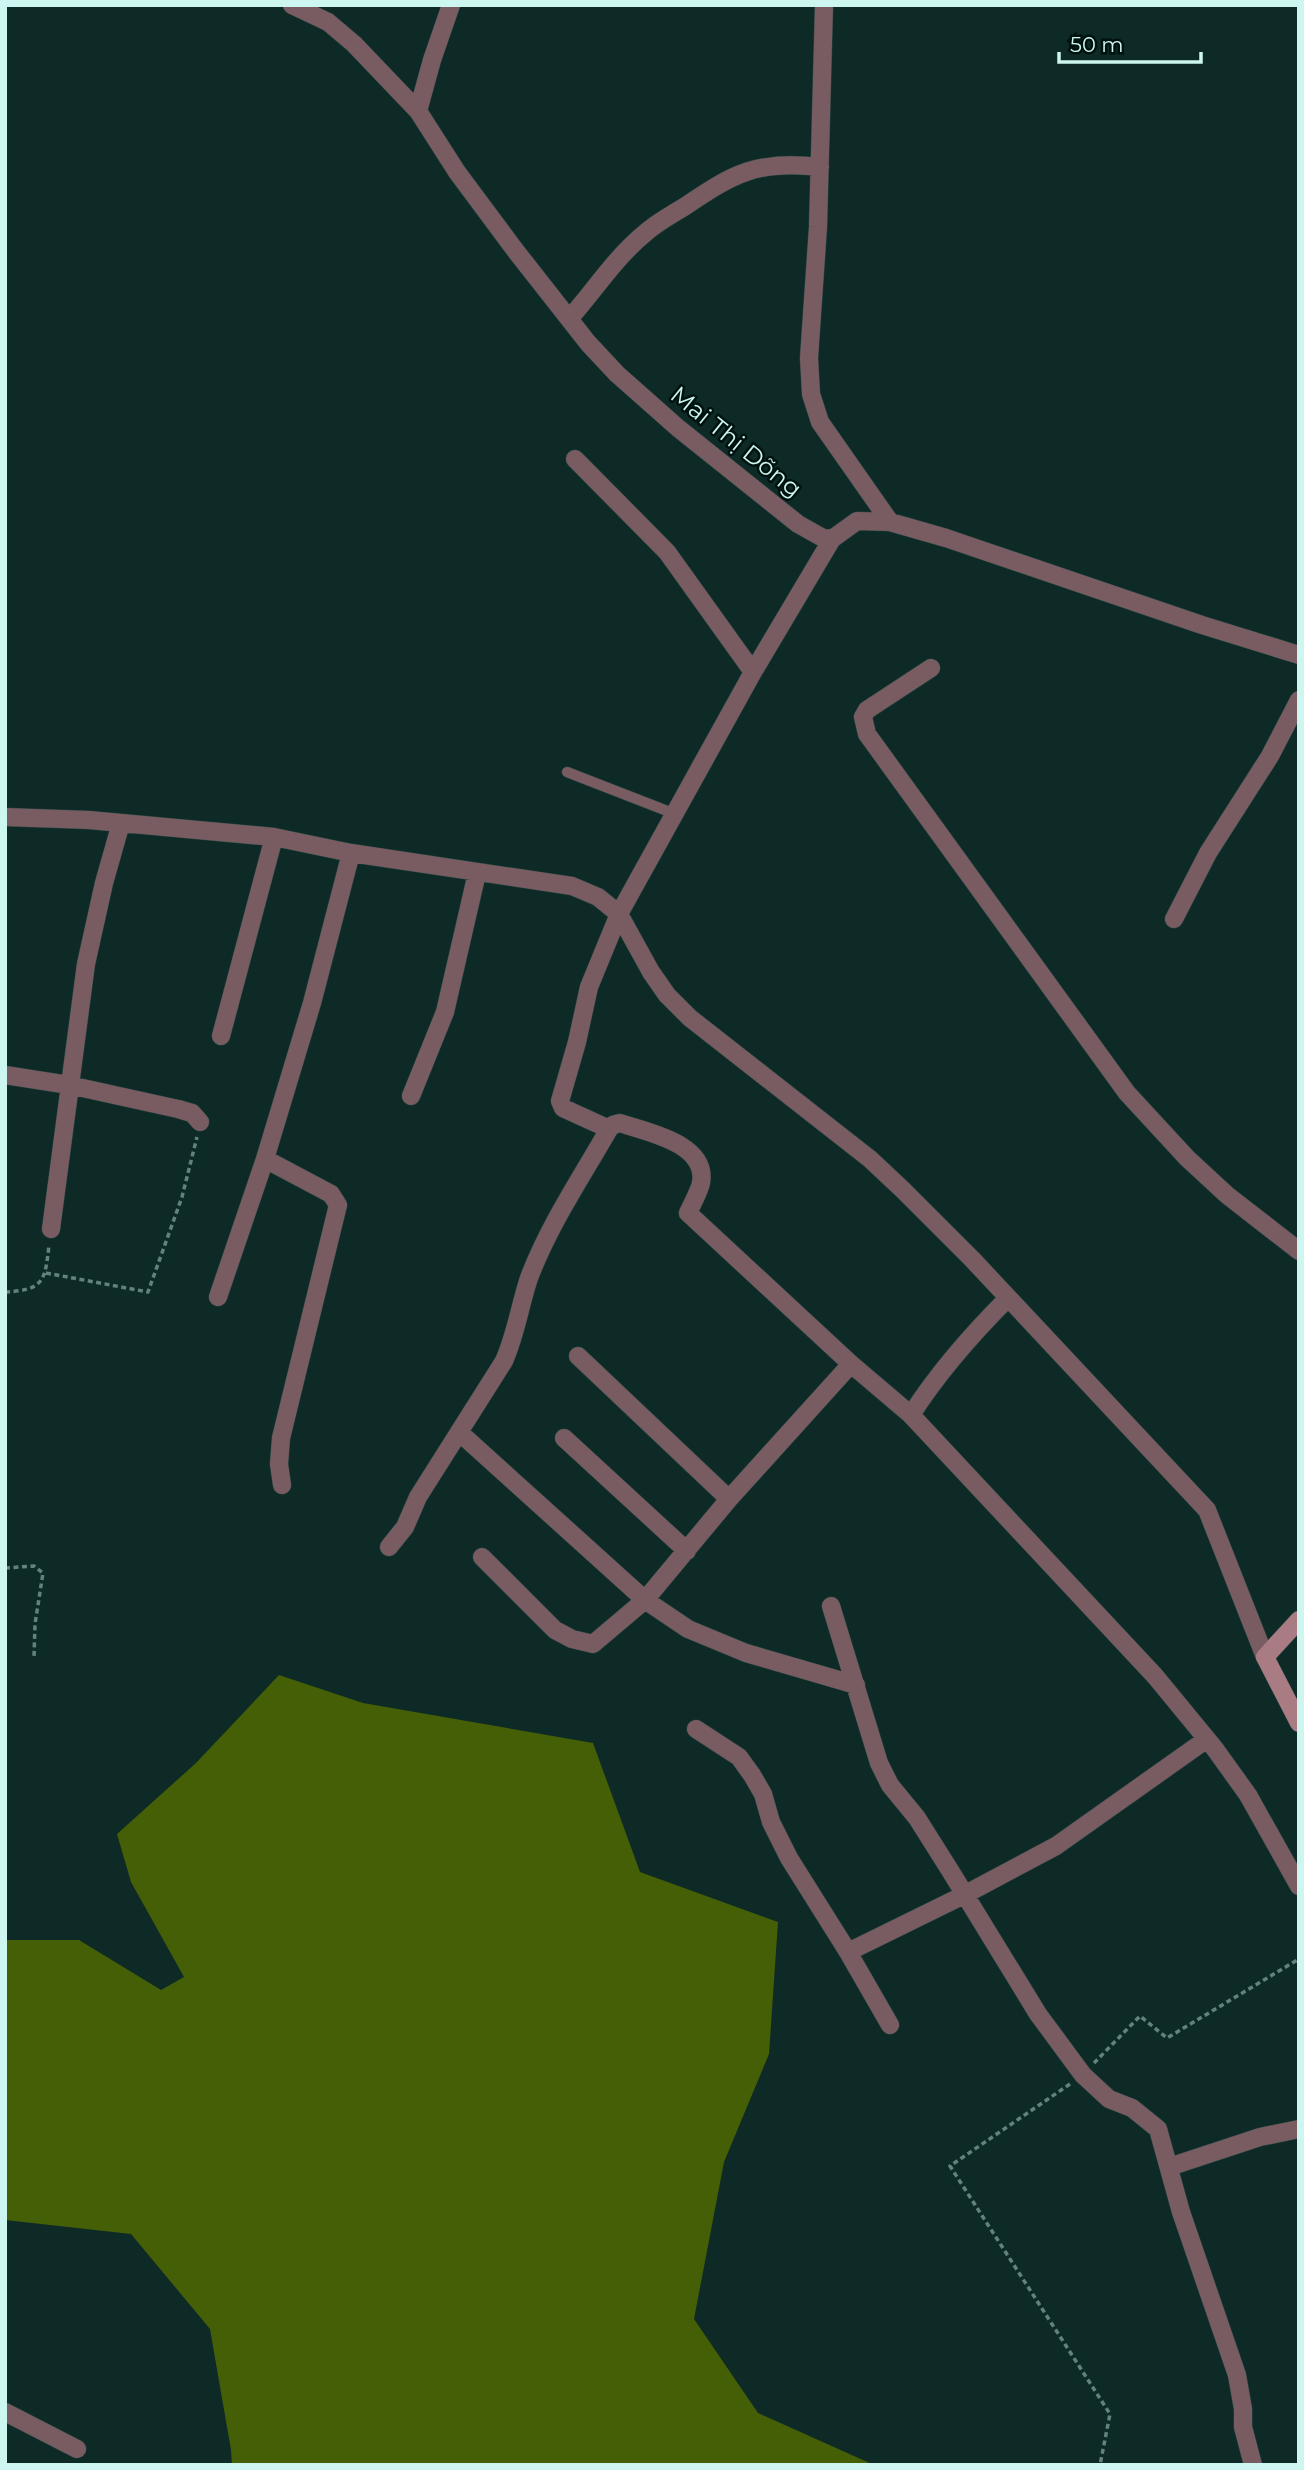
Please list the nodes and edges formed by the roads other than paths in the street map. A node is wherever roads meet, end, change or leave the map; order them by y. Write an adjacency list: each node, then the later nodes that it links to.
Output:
1 (292, 5): 4 (street, Mai Thị Dõng)
2 (451, 5): 4 (street)
3 (824, 5): 5 (street)
4 (418, 111): 6 (street, Mai Thị Dõng)
5 (820, 167): 6 (street); 8 (street)
6 (569, 319): 9 (street, Mai Thị Dõng)
7 (575, 458): 12 (street)
8 (890, 522): 9 (street); 10 (street)
9 (832, 539): 12 (street)
10 (1299, 655)
11 (931, 668): 31 (street)
12 (753, 672): 15 (street)
13 (1299, 700): 22 (street)
14 (567, 772): 15 (lane)
15 (675, 814): 21 (street)
16 (5, 817): 17 (street)
17 (121, 823): 18 (street); 25 (street)
18 (274, 837): 19 (street); 23 (street)
19 (351, 853): 20 (street); 29 (street)
20 (477, 873): 21 (street); 26 (street)
21 (619, 914): 28 (street); 33 (street)
22 (1174, 919)
23 (220, 1036)
24 (5, 1074): 25 (street)
25 (69, 1085): 27 (street); 30 (street)
26 (411, 1096)
27 (200, 1122)
28 (609, 1129): 35 (street); 37 (street)
29 (265, 1159): 32 (street); 39 (street)
30 (51, 1229)
31 (1299, 1251)
32 (218, 1297)
33 (1007, 1297): 36 (street); 47 (street)
34 (578, 1356): 40 (street)
35 (851, 1364): 36 (street); 40 (street)
36 (911, 1415): 51 (street)
37 (459, 1432): 41 (street); 44 (street)
38 (564, 1437): 42 (street)
39 (282, 1485)
40 (729, 1499): 42 (street)
41 (389, 1547)
42 (687, 1551): 44 (street)
43 (482, 1557): 44 (street)
44 (645, 1600): 48 (street)
45 (831, 1606): 48 (street)
46 (1299, 1620): 47 (street)
47 (1265, 1657): 49 (street)
48 (856, 1685): 53 (street)
49 (1299, 1723)
50 (696, 1728): 54 (street)
51 (1207, 1739): 52 (street); 53 (street)
52 (1299, 1886)
53 (964, 1895): 54 (street); 57 (street)
54 (848, 1952): 55 (street)
55 (890, 2025)
56 (1299, 2129): 57 (street)
57 (1169, 2167): 60 (street)
58 (5, 2412): 59 (street)
59 (77, 2449)
60 (1253, 2465)

